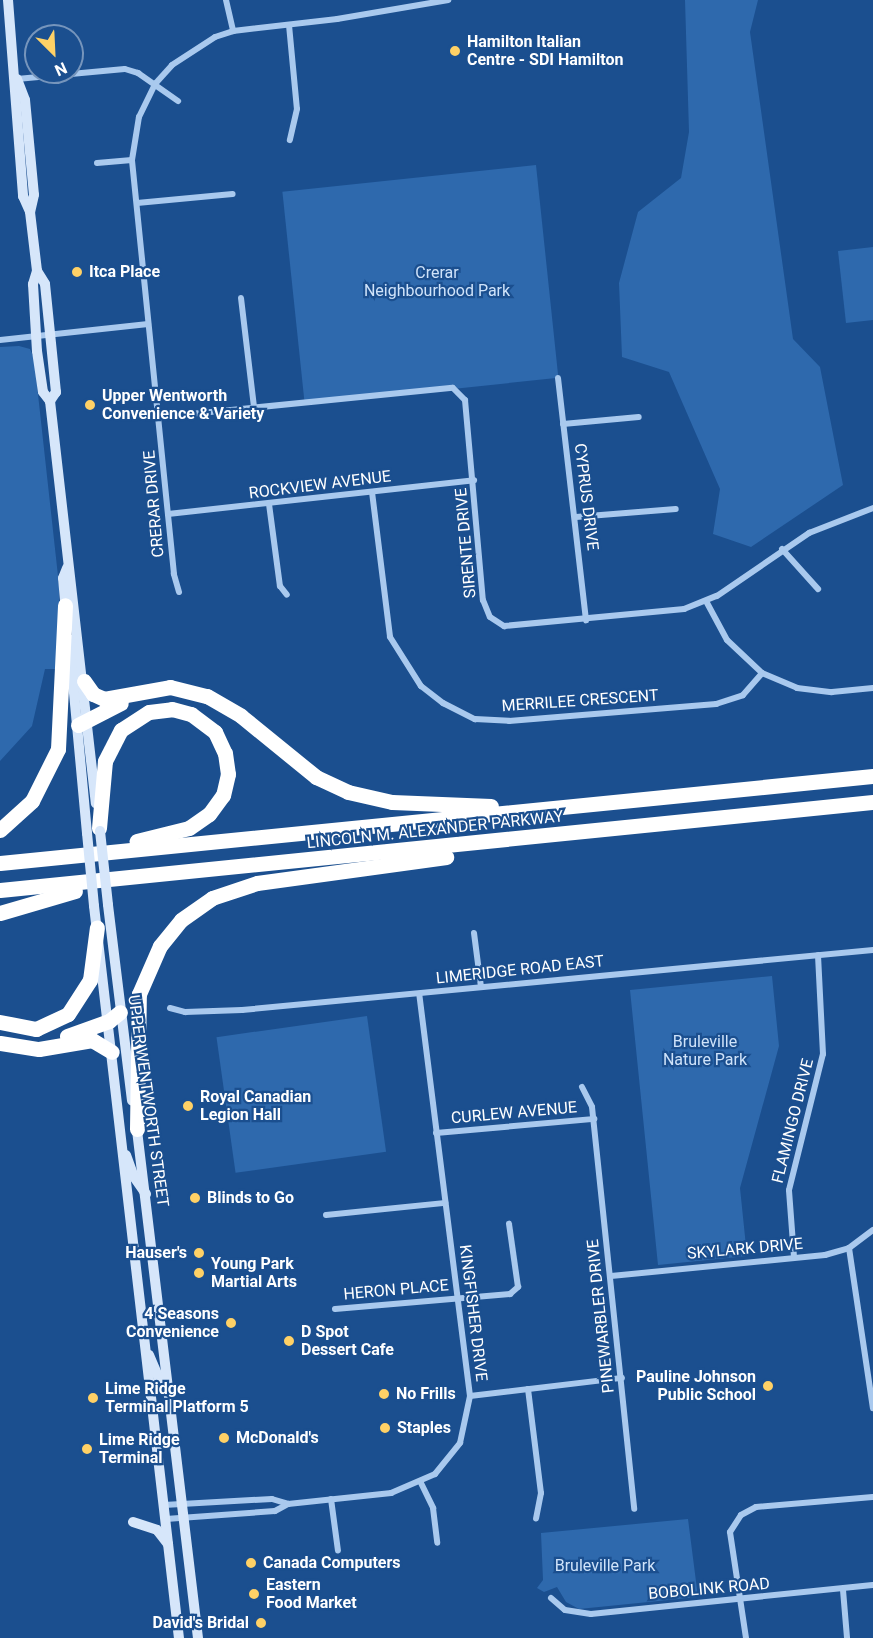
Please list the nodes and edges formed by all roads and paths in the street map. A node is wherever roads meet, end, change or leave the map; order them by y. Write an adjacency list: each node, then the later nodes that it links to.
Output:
1 (8, 0): 6 (main road, UPPER WENTWORTH STREET)
2 (226, 0): 5 (street)
3 (448, 0): 4 (street, CRERAR DRIVE)
4 (289, 25): 5 (street, CRERAR DRIVE); 9 (street)
5 (233, 31): 7 (street, CRERAR DRIVE)
6 (17, 79): 7 (street); 14 (main road, UPPER WENTWORTH STREET)
7 (155, 84): 8 (street); 10 (street, CRERAR DRIVE)
8 (178, 101)
9 (290, 140)
10 (132, 160): 11 (street); 13 (street, CRERAR DRIVE)
11 (97, 163)
12 (233, 194): 13 (street)
13 (137, 203): 16 (street, CRERAR DRIVE)
14 (37, 271): 17 (main road, UPPER WENTWORTH STREET); 18 (main road, UPPER WENTWORTH STREET)
15 (242, 298): 22 (street)
16 (148, 324): 17 (street); 23 (street, CRERAR DRIVE)
17 (50, 335): 18 (street); 21 (main road, UPPER WENTWORTH STREET)
18 (36, 337): 19 (street); 21 (main road, UPPER WENTWORTH STREET)
19 (0, 340)
20 (558, 378): 25 (street, CYPRUS DRIVE)
21 (50, 401): 34 (main road, UPPER WENTWORTH STREET)
22 (254, 407): 23 (street, SIRENTE DRIVE); 26 (street, SIRENTE DRIVE)
23 (160, 417): 31 (street, CRERAR DRIVE)
24 (639, 417): 25 (street)
25 (563, 424): 32 (street, CYPRUS DRIVE)
26 (474, 480): 27 (street, ROCKVIEW AVENUE); 40 (street, SIRENTE DRIVE)
27 (372, 492): 28 (street, ROCKVIEW AVENUE); 41 (street, MERRILEE CRESCENT)
28 (269, 504): 31 (street, ROCKVIEW AVENUE); 37 (street)
29 (873, 508): 33 (street, SIRENTE DRIVE)
30 (676, 509): 32 (street)
31 (168, 514): 36 (street, CRERAR DRIVE)
32 (576, 517): 40 (street, CYPRUS DRIVE)
33 (782, 549): 35 (street); 38 (street, SIRENTE DRIVE)
34 (67, 568): 39 (main road, UPPER WENTWORTH STREET); 42 (main road, UPPER WENTWORTH STREET)
35 (818, 589)
36 (179, 591)
37 (287, 595)
38 (706, 601): 40 (street, SIRENTE DRIVE); 41 (street)
39 (65, 605): 45 (main road, UPPER WENTWORTH STREET); 49 (highway)
40 (586, 620)
41 (763, 673): 43 (street)
42 (84, 681): 44 (highway); 45 (main road, UPPER WENTWORTH STREET)
43 (873, 688)
44 (207, 696): 45 (highway); 48 (highway)
45 (82, 721): 50 (main road, UPPER WENTWORTH STREET)
46 (873, 776): 48 (highway, LINCOLN M. ALEXANDER PARKWAY)
47 (873, 801): 51 (highway, LINCOLN M. ALEXANDER PARKWAY)
48 (523, 812): 52 (highway, LINCOLN M. ALEXANDER PARKWAY)
49 (0, 830)
50 (95, 831): 52 (highway); 57 (main road, UPPER WENTWORTH STREET, bridge); 64 (main road, UPPER WENTWORTH STREET, bridge)
51 (587, 832): 54 (highway, LINCOLN M. ALEXANDER PARKWAY); 70 (highway)
52 (59, 858): 53 (highway, LINCOLN M. ALEXANDER PARKWAY)
53 (0, 863)
54 (122, 880): 55 (highway, LINCOLN M. ALEXANDER PARKWAY); 56 (highway)
55 (0, 890)
56 (0, 913)
57 (97, 927): 64 (main road, UPPER WENTWORTH STREET); 65 (highway)
58 (474, 933): 61 (street)
59 (873, 950): 60 (street, LIMERIDGE ROAD EAST)
60 (818, 955): 61 (street, LIMERIDGE ROAD EAST); 80 (street, FLAMINGO DRIVE)
61 (481, 987): 62 (street, LIMERIDGE ROAD EAST)
62 (419, 994): 63 (street, LIMERIDGE ROAD EAST); 71 (street, KINGFISHER DRIVE)
63 (170, 1008)
64 (114, 1017): 66 (highway); 67 (main road, UPPER WENTWORTH STREET); 70 (main road, UPPER WENTWORTH STREET)
65 (0, 1022)
66 (7, 1044): 67 (highway)
67 (112, 1052): 72 (main road, UPPER WENTWORTH STREET)
68 (582, 1087): 69 (street, PINEWARBLER DRIVE)
69 (594, 1119): 71 (street, CURLEW AVENUE); 82 (street, PINEWARBLER DRIVE)
70 (137, 1129): 73 (main road, UPPER WENTWORTH STREET)
71 (436, 1133): 74 (street, KINGFISHER DRIVE)
72 (120, 1134): 73 (main road); 81 (main road, UPPER WENTWORTH STREET)
73 (146, 1194): 78 (main road, UPPER WENTWORTH STREET)
74 (446, 1203): 75 (street); 83 (street, KINGFISHER DRIVE)
75 (326, 1215)
76 (509, 1224): 83 (street, HERON PLACE)
77 (873, 1230): 79 (street, SKYLARK DRIVE)
78 (150, 1238): 81 (main road); 89 (main road, UPPER WENTWORTH STREET)
79 (849, 1248): 80 (street, SKYLARK DRIVE); 90 (street)
80 (794, 1257): 82 (street, SKYLARK DRIVE)
81 (134, 1268): 85 (main road, UPPER WENTWORTH STREET)
82 (611, 1276): 86 (street, PINEWARBLER DRIVE)
83 (458, 1298): 84 (street, HERON PLACE); 88 (street, KINGFISHER DRIVE)
84 (335, 1309)
85 (143, 1341): 89 (main road); 95 (main road, UPPER WENTWORTH STREET)
86 (622, 1378): 87 (street); 97 (street, PINEWARBLER DRIVE)
87 (528, 1389): 88 (street); 100 (street)
88 (470, 1396): 91 (street, KINGFISHER DRIVE)
89 (169, 1404): 96 (main road, UPPER WENTWORTH STREET)
90 (873, 1408)
91 (421, 1483): 93 (street, KINGFISHER DRIVE); 102 (street)
92 (873, 1497): 108 (street)
93 (331, 1499): 94 (street, KINGFISHER DRIVE); 104 (street)
94 (288, 1504): 96 (street, KINGFISHER DRIVE); 99 (street, KINGFISHER DRIVE)
95 (165, 1505): 96 (street, KINGFISHER DRIVE); 98 (main road, UPPER WENTWORTH STREET)
96 (181, 1505): 99 (main road, UPPER WENTWORTH STREET)
97 (634, 1509)
98 (166, 1519): 99 (street, KINGFISHER DRIVE); 103 (main road, UPPER WENTWORTH STREET)
99 (183, 1519): 110 (main road, UPPER WENTWORTH STREET)
100 (536, 1519)
101 (133, 1522): 103 (main road)
102 (437, 1544)
103 (170, 1547): 109 (main road, UPPER WENTWORTH STREET)
104 (338, 1551)
105 (873, 1585): 106 (street, BOBOLINK ROAD)
106 (843, 1590): 108 (street, BOBOLINK ROAD); 112 (street)
107 (551, 1599): 108 (street, BOBOLINK ROAD)
108 (742, 1600): 111 (street)
109 (179, 1638)
110 (198, 1638)
111 (746, 1638)
112 (848, 1638)

